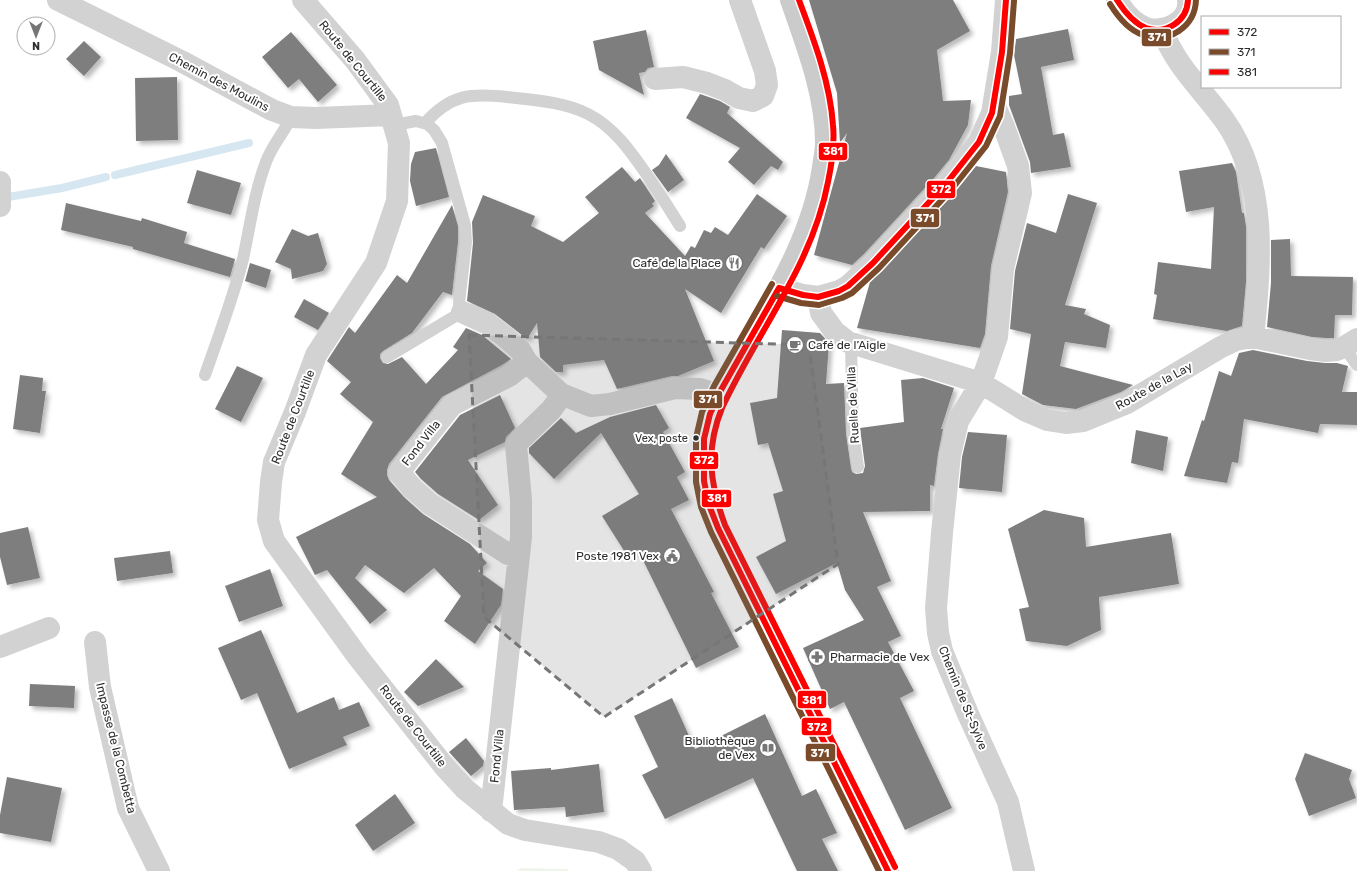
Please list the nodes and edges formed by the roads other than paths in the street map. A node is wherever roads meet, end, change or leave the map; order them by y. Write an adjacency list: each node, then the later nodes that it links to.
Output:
1 (58, 0): 11 (street, Chemin des Moulins)
2 (303, 0): 12 (street, Route de Courtille)
3 (740, 0): 9 (street)
4 (791, 0): 17 (main road)
5 (1006, 0): 10 (street)
6 (1117, 0): 8 (street)
7 (1188, 0): 8 (street)
8 (1162, 29): 20 (street)
9 (655, 78)
10 (994, 104): 18 (street); 27 (street, Chemin de St-Sylve)
11 (291, 117): 12 (street, Chemin des Moulins); 26 (lane)
12 (392, 120): 13 (lane); 35 (street, Route de Courtille)
13 (425, 123): 16 (lane); 19 (lane)
14 (0, 182): 15 (street)
15 (0, 206)
16 (680, 226)
17 (779, 288): 18 (street); 29 (main road)
18 (818, 296): 21 (street, Route de la Lay)
19 (462, 312): 23 (lane); 24 (street)
20 (1253, 337): 22 (street, Route de la Lay); 27 (street, Route de la Lay)
21 (851, 343): 27 (street, Route de la Lay); 30 (lane, Ruelle de Villa)
22 (1351, 343): 25 (lane)
23 (387, 357)
24 (527, 362): 28 (street); 31 (street, Fond Villa)
25 (1357, 365)
26 (205, 375)
27 (981, 383): 39 (street, Chemin de St-Sylve)
28 (562, 395): 29 (street); 31 (street, Fond Villa)
29 (719, 395): 38 (main road)
30 (858, 467)
31 (518, 557): 35 (street, Fond Villa)
32 (50, 628): 34 (street)
33 (95, 642): 36 (street, Impasse de la Combetta)
34 (0, 647)
35 (491, 811): 37 (street, Route de Courtille)
36 (159, 871)
37 (641, 871)
38 (888, 871)
39 (1024, 871)

